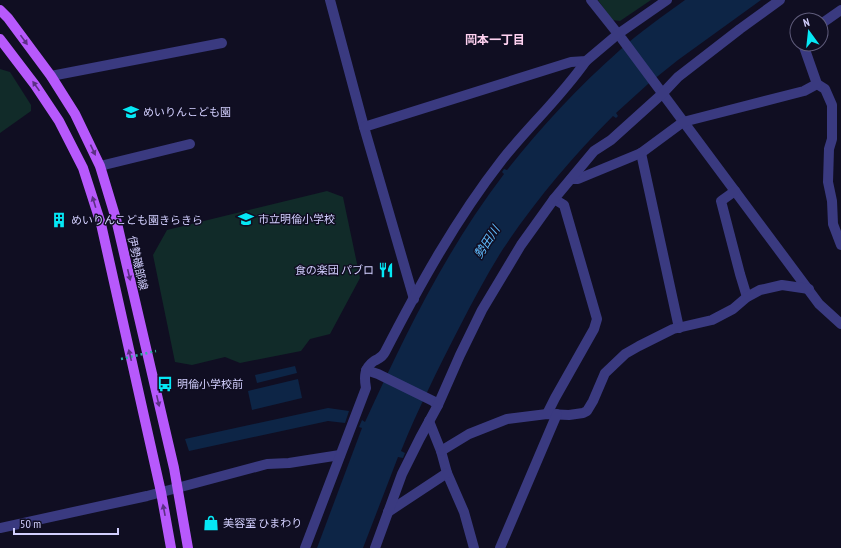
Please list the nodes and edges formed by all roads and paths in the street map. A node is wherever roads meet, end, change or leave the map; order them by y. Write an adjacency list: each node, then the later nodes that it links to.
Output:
1 (330, 0): 17 (street)
2 (591, 0): 8 (street)
3 (667, 0): 8 (street)
4 (780, 0): 15 (street)
5 (0, 10): 13 (main road, 伊勢磯部線, one-way to 13)
6 (841, 10): 7 (street)
7 (829, 18)
8 (620, 37): 12 (street); 15 (street)
9 (0, 39): 41 (main road, one-way to 9)
10 (222, 43): 13 (street)
11 (806, 52): 14 (street)
12 (586, 61): 17 (street); 28 (street)
13 (51, 76): 21 (main road, 伊勢磯部線, one-way to 21)
14 (817, 84): 16 (street); 18 (street)
15 (660, 90): 16 (street); 22 (street)
16 (683, 122): 20 (street); 23 (street)
17 (364, 127): 28 (street)
18 (836, 137): 25 (street)
19 (190, 144): 21 (street)
20 (641, 153): 22 (street); 30 (street)
21 (100, 166): 40 (main road, 伊勢磯部線, one-way to 40)
22 (571, 179): 24 (street)
23 (735, 191): 26 (street); 27 (street)
24 (554, 199): 34 (street); 35 (street)
25 (841, 245)
26 (809, 289): 27 (street); 29 (street)
27 (747, 296): 30 (street)
28 (414, 299): 33 (street)
29 (841, 324)
30 (679, 328): 35 (street)
31 (156, 351): 32 (path, bridge)
32 (121, 359)
33 (366, 370): 34 (street); 38 (street)
34 (436, 403): 36 (street)
35 (552, 414): 37 (street); 49 (street)
36 (430, 421): 37 (street); 42 (street)
37 (442, 451): 39 (street)
38 (340, 456): 40 (street); 46 (street)
39 (447, 474): 42 (street); 48 (street)
40 (177, 488): 41 (street); 45 (main road, 伊勢磯部線)
41 (160, 492): 43 (street); 44 (main road, one-way to 41)
42 (388, 512): 47 (street)
43 (0, 528)
44 (171, 548)
45 (188, 548)
46 (305, 548)
47 (374, 548)
48 (472, 548)
49 (500, 548)

